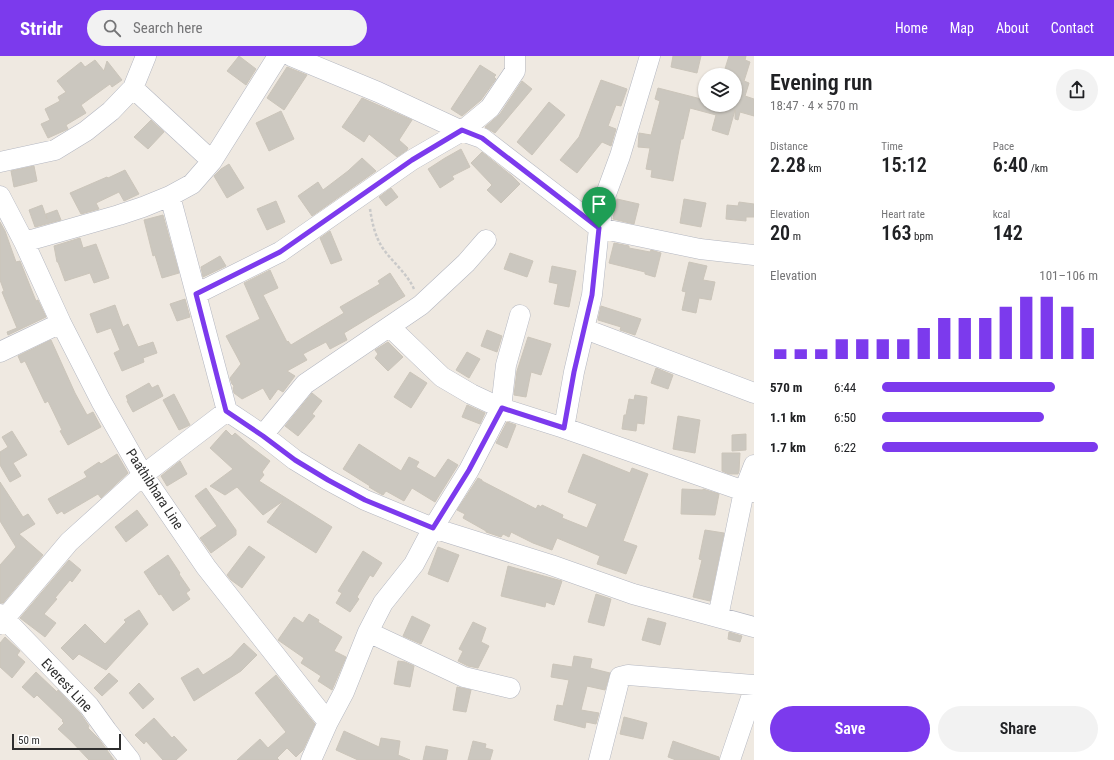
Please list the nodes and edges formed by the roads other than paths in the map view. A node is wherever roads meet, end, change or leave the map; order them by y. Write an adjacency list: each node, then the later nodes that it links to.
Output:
1 (146, 56): 6 (street)
2 (278, 56): 8 (street)
3 (291, 56): 7 (street)
4 (515, 56): 7 (street)
5 (650, 56): 12 (street)
6 (133, 88): 8 (street); 9 (street)
7 (462, 130): 12 (street); 16 (street)
8 (212, 161): 11 (street)
9 (0, 162)
10 (0, 196): 14 (street, Paathibhara Line)
11 (170, 196): 14 (street); 16 (street)
12 (599, 228): 15 (street); 20 (street)
13 (486, 240): 19 (street)
14 (24, 242): 18 (street, Paathibhara Line)
15 (754, 255)
16 (196, 294): 24 (street)
17 (520, 315): 23 (street)
18 (61, 323): 21 (street); 28 (street, Paathibhara Line)
19 (390, 327): 23 (street); 26 (street)
20 (585, 329): 22 (street); 25 (street)
21 (0, 352)
22 (754, 393)
23 (502, 408): 25 (street); 30 (street)
24 (226, 411): 26 (street); 28 (street)
25 (564, 428): 29 (street)
26 (263, 436): 30 (street)
27 (754, 465): 29 (street)
28 (143, 475): 32 (street); 38 (street, Paathibhara Line)
29 (749, 492): 31 (street)
30 (433, 528): 31 (street); 34 (street)
31 (718, 617): 33 (street)
32 (2, 619): 39 (street, Everest Line)
33 (754, 627)
34 (368, 632): 36 (street); 38 (street)
35 (754, 685): 41 (street)
36 (510, 688)
37 (754, 689): 42 (street)
38 (328, 722): 40 (street)
39 (130, 760)
40 (313, 760)
41 (599, 760)
42 (730, 760)

